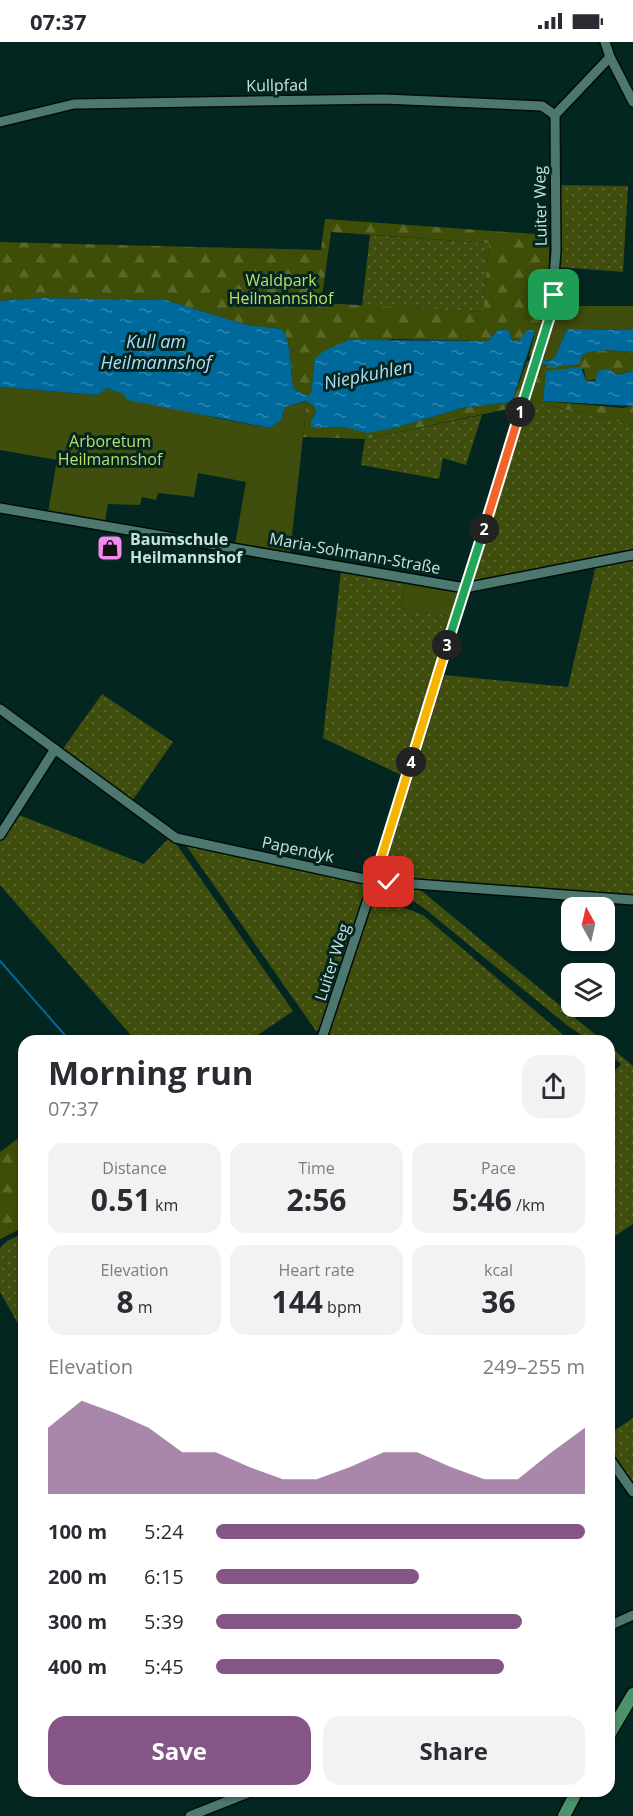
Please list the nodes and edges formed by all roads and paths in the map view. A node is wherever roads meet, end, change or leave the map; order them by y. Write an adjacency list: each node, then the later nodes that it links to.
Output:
1 (605, 42): 2 (street)
2 (610, 57): 3 (street); 4 (street)
3 (633, 102)
4 (555, 115): 5 (street, Kullpfad); 8 (street, Luiter Weg)
5 (0, 122)
6 (0, 508): 8 (street, Maria-Sohmann-Straße)
7 (633, 555): 8 (street, Maria-Sohmann-Straße)
8 (465, 588): 12 (street, Luiter Weg)
9 (0, 709): 10 (street, Papendyk)
10 (56, 749): 11 (street); 12 (street, Papendyk)
11 (0, 835)
12 (374, 881): 13 (street, Papendyk); 14 (street, Luiter Weg)
13 (633, 900)
14 (323, 1035)
15 (615, 1466): 16 (street)
16 (633, 1492)
17 (633, 1615): 18 (street)
18 (615, 1623)
19 (633, 1694): 20 (main road)
20 (615, 1725)
21 (238, 1797): 23 (street)
22 (574, 1797): 24 (main road)
23 (190, 1816)
24 (564, 1816)

